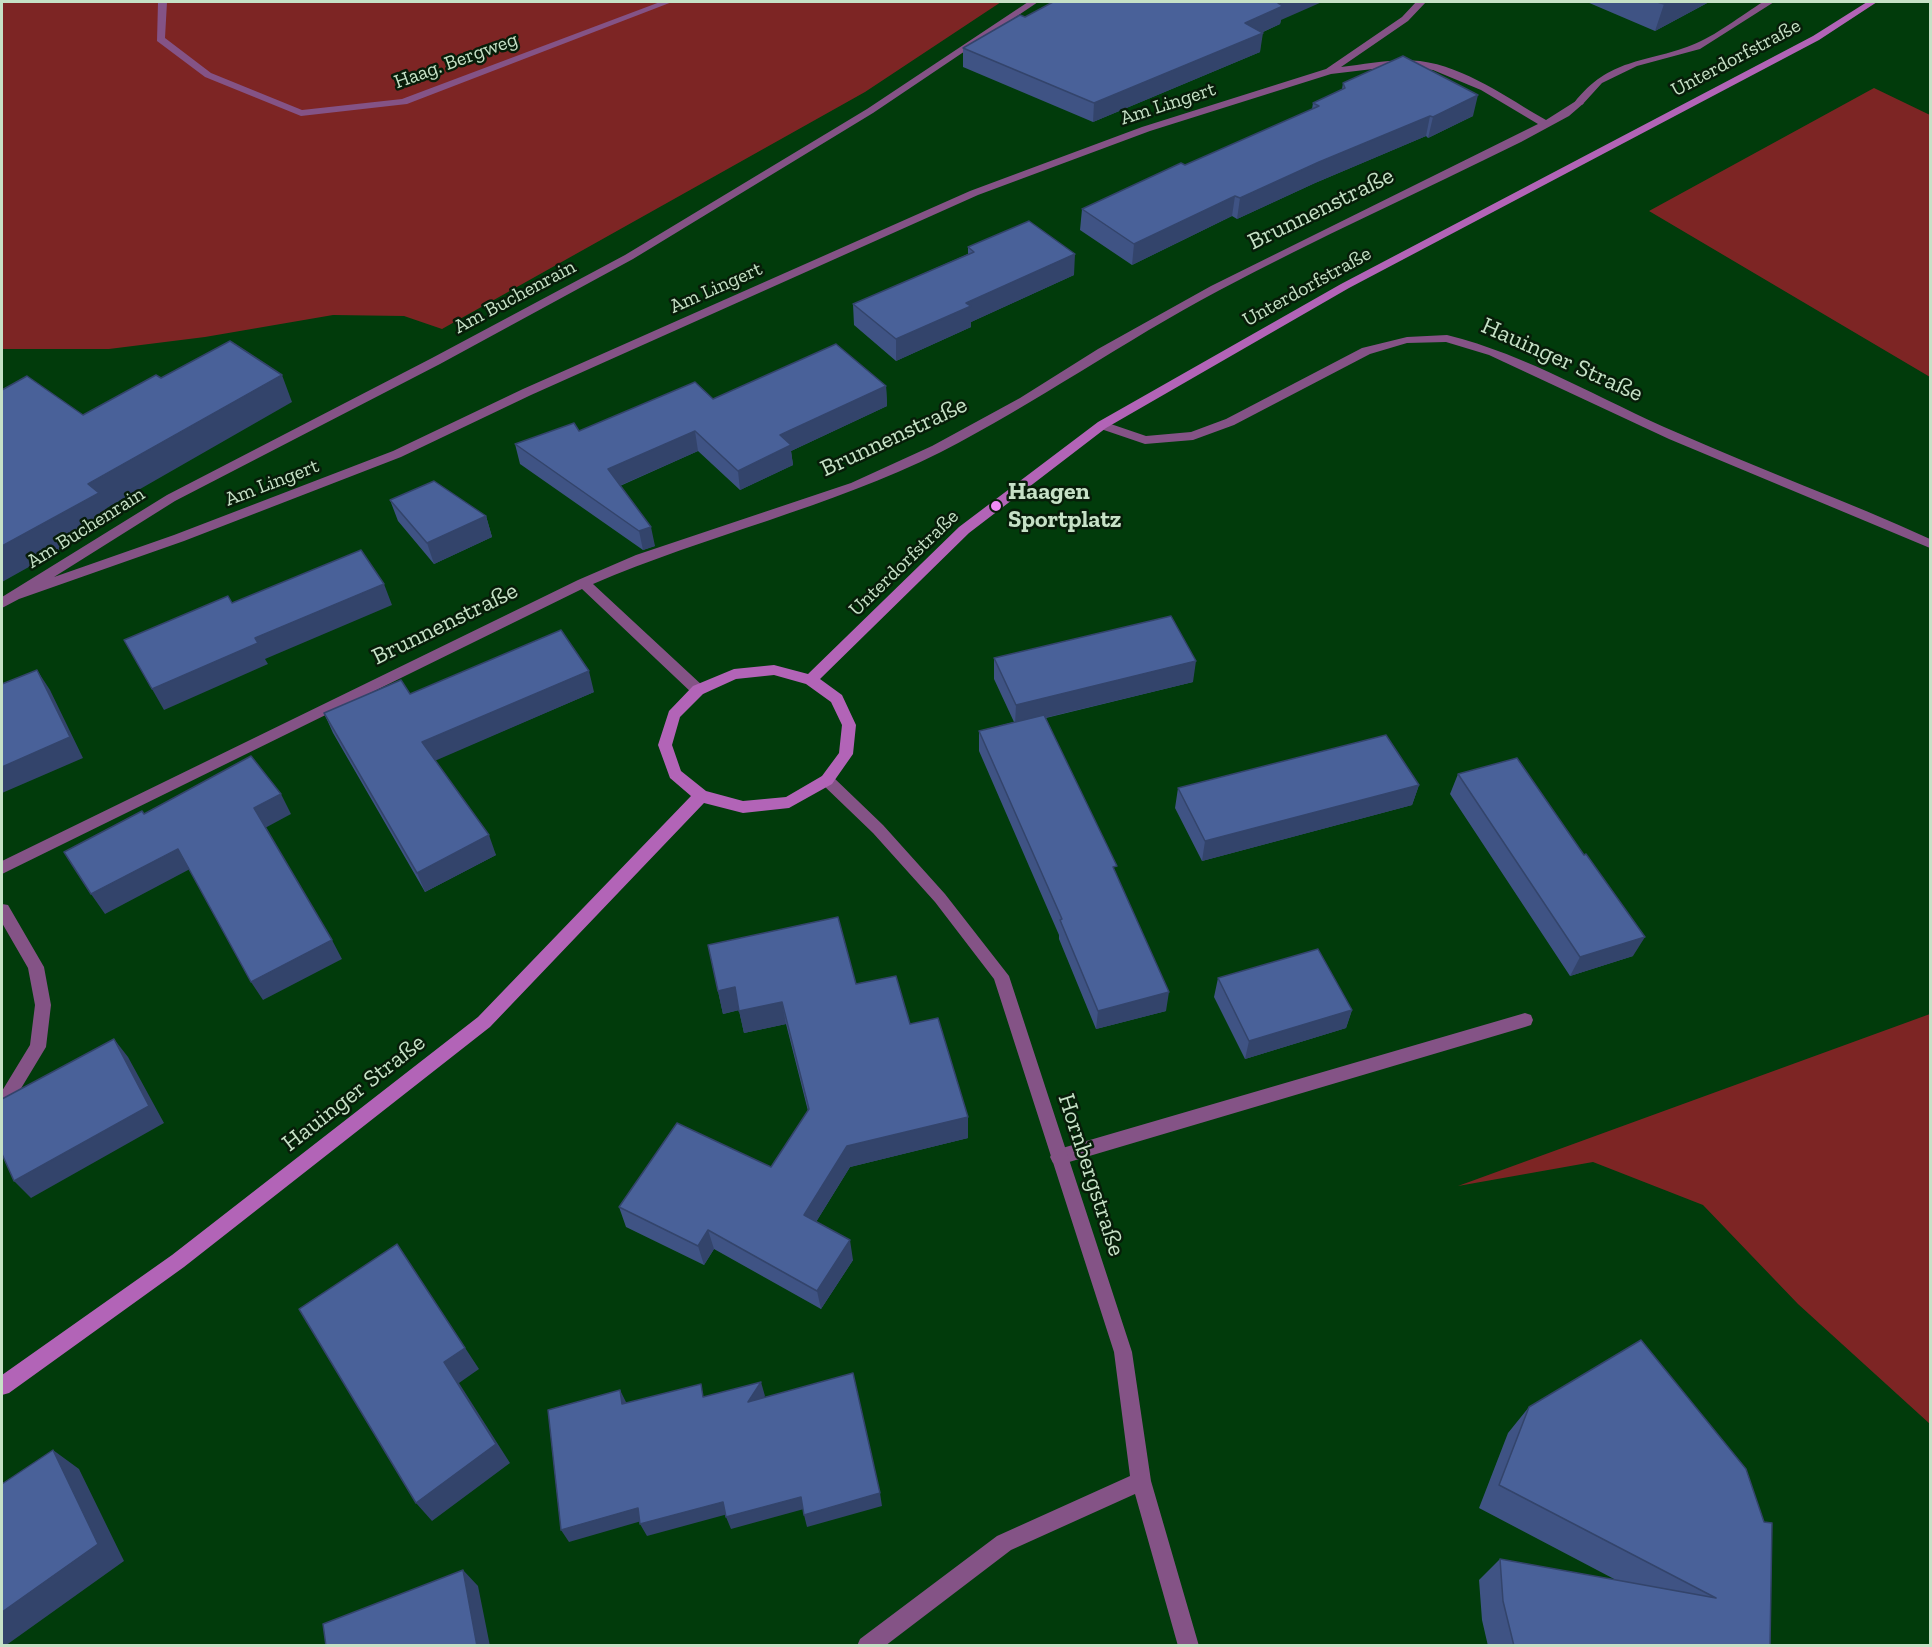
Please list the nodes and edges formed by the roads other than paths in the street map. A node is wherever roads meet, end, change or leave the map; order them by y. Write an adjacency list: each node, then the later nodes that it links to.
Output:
1 (162, 2): 2 (street, Haag. Bergweg)
2 (667, 2)
3 (1033, 2): 12 (street, Am Buchenrain)
4 (1421, 2): 7 (street, Am Lingert)
5 (1769, 2): 8 (street, Unterdorfstraße)
6 (1872, 2): 9 (street, Unterdorfstraße)
7 (1329, 71): 8 (street); 12 (street, Am Lingert)
8 (1545, 124): 11 (street, Brunnenstraße)
9 (1102, 425): 10 (street, Hauinger Straße); 14 (street, Unterdorfstraße)
10 (1930, 544)
11 (583, 583): 15 (street); 18 (street, Brunnenstraße)
12 (16, 596): 13 (street, Am Buchenrain)
13 (2, 603)
14 (811, 680): 15 (street); 16 (street)
15 (698, 690): 17 (street)
16 (827, 780): 17 (street); 22 (street, Hornbergstraße)
17 (701, 796): 23 (street, Hauinger Straße)
18 (2, 868)
19 (2, 910): 21 (street)
20 (1525, 1020): 22 (street)
21 (2, 1105)
22 (1059, 1157): 24 (street, Hornbergstraße)
23 (2, 1386)
24 (1141, 1480): 25 (street); 26 (street, Hornbergstraße)
25 (867, 1646)
26 (1189, 1646)

